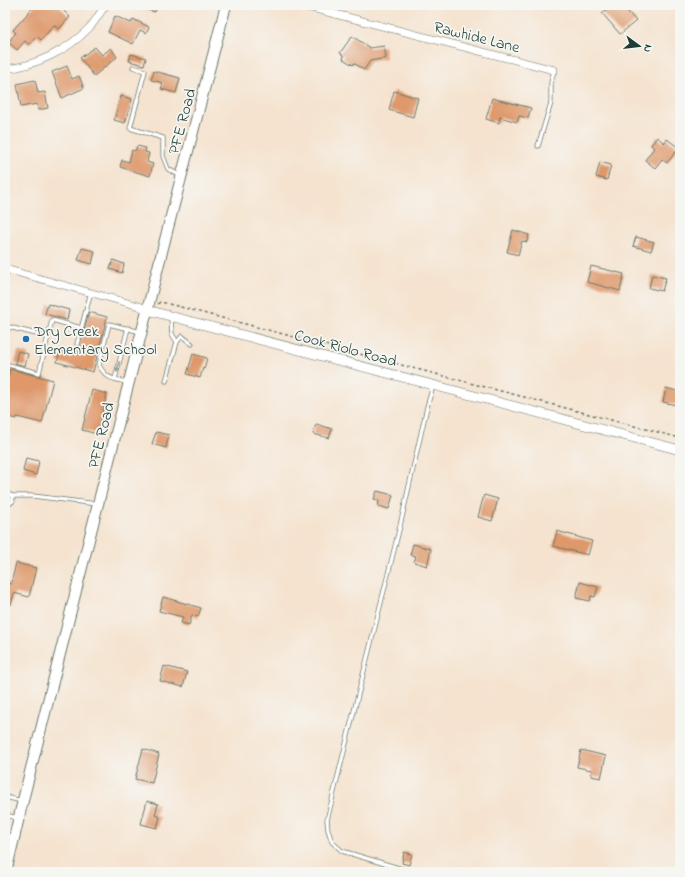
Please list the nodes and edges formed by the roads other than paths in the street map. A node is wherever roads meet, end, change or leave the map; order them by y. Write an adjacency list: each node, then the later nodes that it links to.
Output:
1 (106, 5): 6 (street)
2 (226, 5): 9 (main road, PFE Road)
3 (300, 5): 4 (street, Rawhide Lane)
4 (318, 7): 7 (street, Rawhide Lane)
5 (133, 67): 9 (lane)
6 (5, 69)
7 (554, 70): 8 (lane)
8 (538, 146)
9 (182, 176): 12 (main road, PFE Road)
10 (5, 271): 11 (street, Cook Riolo Road)
11 (91, 292): 12 (street, Cook Riolo Road); 15 (lane)
12 (148, 310): 13 (street, Cook Riolo Road); 17 (main road, PFE Road)
13 (171, 316): 19 (lane); 26 (street, Cook Riolo Road)
14 (5, 326): 18 (lane)
15 (81, 328): 18 (lane); 20 (lane)
16 (128, 328): 17 (lane); 23 (lane, one-way to 23); 23 (lane)
17 (142, 332): 25 (main road, PFE Road)
18 (48, 338): 22 (lane)
19 (177, 342): 21 (lane); 24 (lane)
20 (77, 344)
21 (192, 344)
22 (5, 364)
23 (115, 379): 25 (lane)
24 (166, 381)
25 (129, 383): 30 (main road, PFE Road)
26 (433, 385): 27 (street, Cook Riolo Road); 37 (lane)
27 (680, 450)
28 (5, 492): 29 (lane)
29 (12, 496): 30 (lane); 31 (lane)
30 (98, 504): 33 (main road, PFE Road)
31 (5, 505)
32 (5, 797): 33 (lane)
33 (23, 801): 35 (main road, PFE Road)
34 (5, 815): 35 (lane)
35 (19, 819): 36 (main road, PFE Road)
36 (6, 872)
37 (412, 872)

